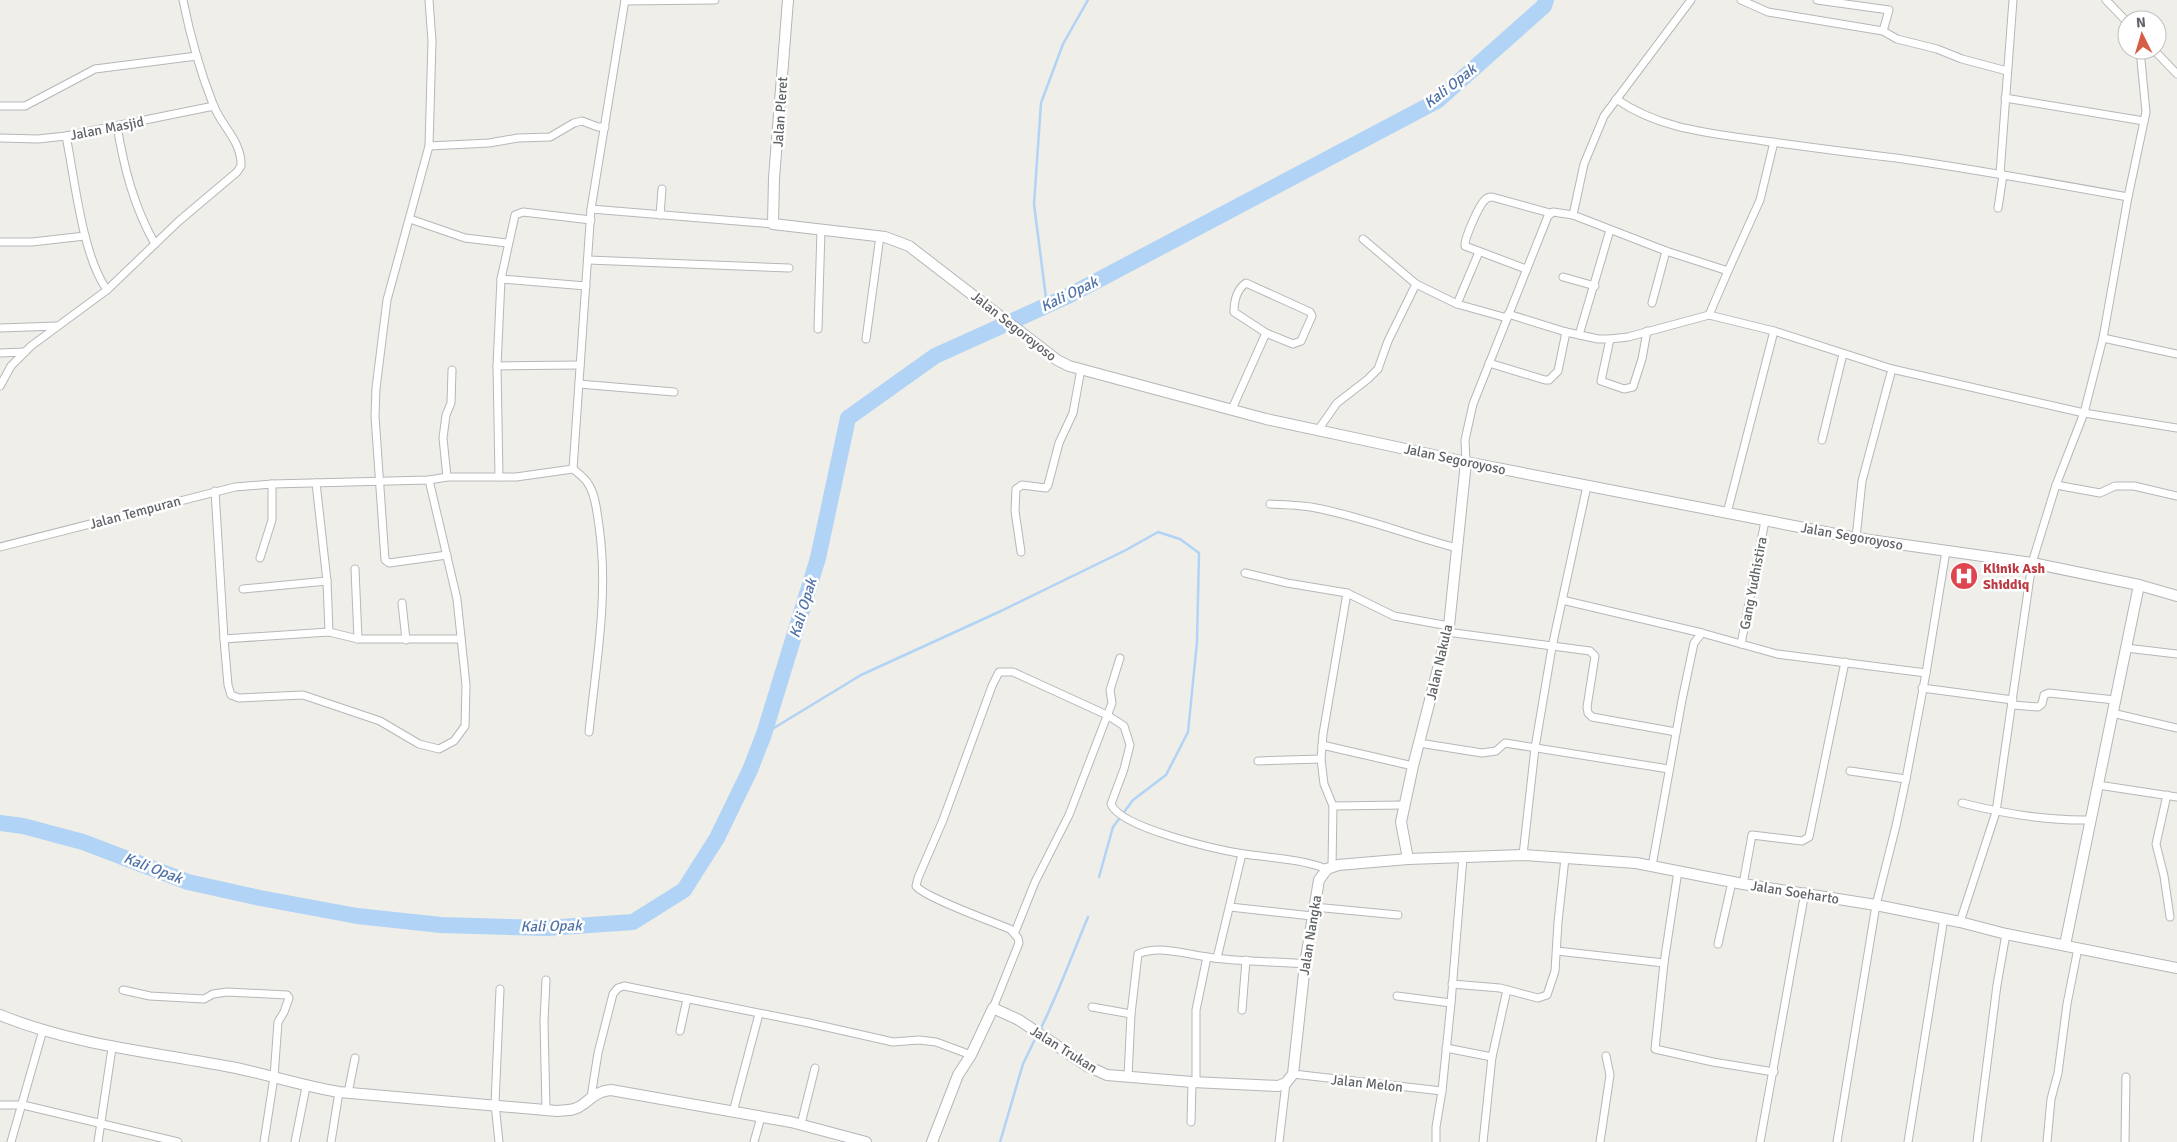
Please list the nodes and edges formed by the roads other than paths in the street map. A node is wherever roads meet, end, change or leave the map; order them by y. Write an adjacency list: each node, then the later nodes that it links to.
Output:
1 (183, 0): 13 (street)
2 (428, 0): 28 (street)
3 (716, 0): 10 (street)
4 (788, 0): 39 (street, Jalan Pleret)
5 (1691, 0): 19 (street)
6 (1741, 0): 12 (street)
7 (1817, 0): 12 (street)
8 (2012, 0): 16 (street)
9 (2106, 0): 11 (street)
10 (625, 1): 24 (street)
11 (2117, 12)
12 (1883, 31): 16 (street)
13 (197, 56): 20 (street); 21 (street)
14 (2141, 60): 22 (street)
15 (2164, 60): 17 (street)
16 (2007, 71): 18 (street)
17 (2177, 74)
18 (2006, 98): 22 (street); 29 (street)
19 (1616, 99): 27 (street); 36 (street)
20 (0, 106)
21 (214, 106): 23 (street, Jalan Masjid); 47 (street)
22 (2144, 121): 31 (street)
23 (117, 126): 25 (street, Jalan Masjid); 47 (street)
24 (605, 127): 28 (street); 33 (street)
25 (66, 136): 26 (street, Jalan Masjid); 42 (street)
26 (0, 138)
27 (1774, 142): 29 (street); 53 (street)
28 (429, 146): 37 (street)
29 (2002, 175): 31 (street); 32 (street)
30 (662, 189): 35 (street)
31 (2128, 198): 72 (street)
32 (1998, 208)
33 (591, 209): 35 (street); 38 (street)
34 (1550, 213): 36 (street); 49 (street); 52 (street)
35 (660, 215): 39 (street)
36 (1573, 215): 41 (street)
37 (410, 219): 46 (street); 98 (street)
38 (590, 220): 46 (street); 50 (street)
39 (773, 224): 40 (street, Jalan Segoroyoso)
40 (821, 230): 43 (street, Jalan Segoroyoso); 66 (street)
41 (1610, 230): 48 (street); 58 (street)
42 (86, 236): 45 (street); 59 (street)
43 (880, 236): 73 (street); 82 (street, Jalan Segoroyoso)
44 (1363, 239): 56 (street)
45 (0, 242)
46 (507, 243): 55 (street)
47 (155, 244): 59 (street)
48 (1666, 251): 53 (street); 60 (street)
49 (1479, 252): 52 (street); 61 (street)
50 (588, 260): 51 (street); 57 (street)
51 (789, 268)
52 (1526, 269): 63 (street)
53 (1728, 271): 62 (street)
54 (1563, 276): 58 (street)
55 (501, 279): 57 (street); 81 (street)
56 (1416, 284): 61 (street); 91 (street)
57 (586, 286): 80 (street)
58 (1595, 286): 71 (street)
59 (107, 290): 64 (street)
60 (1652, 303)
61 (1458, 304): 63 (street)
62 (1708, 314): 67 (street); 68 (street)
63 (1508, 316): 69 (street); 79 (street)
64 (58, 326): 65 (street); 75 (street)
65 (0, 328)
66 (818, 329)
67 (1647, 331): 74 (street); 74 (street)
68 (1774, 331): 77 (street); 106 (street)
69 (1566, 332): 71 (street); 79 (street)
70 (1266, 333): 70 (street); 88 (street)
71 (1579, 335): 74 (street)
72 (2103, 338): 78 (street); 89 (street)
73 (866, 339)
74 (1610, 339)
75 (25, 352): 76 (street); 86 (street)
76 (0, 353)
77 (1844, 354): 83 (street); 92 (street)
78 (2177, 354)
79 (1489, 363): 93 (street)
80 (580, 365): 81 (street); 85 (street)
81 (497, 366): 95 (street)
82 (1081, 369): 88 (street, Jalan Segoroyoso); 112 (street)
83 (1892, 369): 89 (street); 108 (street)
84 (452, 370): 96 (street)
85 (579, 384): 87 (street); 94 (street)
86 (0, 386)
87 (674, 392)
88 (1232, 409): 91 (street, Jalan Segoroyoso)
89 (2084, 413): 90 (street); 101 (street)
90 (2177, 428)
91 (1318, 430): 93 (street, Jalan Segoroyoso)
92 (1822, 440)
93 (1466, 462): 102 (street, Jalan Segoroyoso); 110 (street, Jalan Nakula)
94 (573, 469): 95 (street, Jalan Tempuran); 145 (street)
95 (499, 477): 96 (street, Jalan Tempuran)
96 (447, 478): 97 (street, Jalan Tempuran)
97 (429, 480): 98 (street, Jalan Tempuran); 113 (street)
98 (380, 481): 99 (street, Jalan Tempuran); 113 (street)
99 (316, 483): 100 (street, Jalan Tempuran); 118 (street)
100 (272, 484): 103 (street, Jalan Tempuran); 114 (street)
101 (2056, 485): 104 (street); 115 (street)
102 (1587, 486): 106 (street, Jalan Segoroyoso); 123 (street)
103 (215, 491): 109 (street, Jalan Tempuran); 128 (street)
104 (2177, 496)
105 (1270, 504): 110 (street)
106 (1727, 513): 107 (street, Jalan Segoroyoso)
107 (1766, 521): 108 (street, Jalan Segoroyoso); 132 (street, Gang Yudhistira)
108 (1856, 538): 111 (street, Jalan Segoroyoso)
109 (0, 547)
110 (1457, 548): 125 (street, Jalan Nakula)
111 (1946, 551): 115 (street, Jalan Segoroyoso); 138 (street)
112 (1021, 552)
113 (447, 555): 130 (street)
114 (260, 558)
115 (2032, 563): 119 (street, Jalan Segoroyoso); 141 (street)
116 (355, 569): 129 (street)
117 (1245, 572): 121 (street)
118 (327, 581): 120 (street); 126 (street)
119 (2139, 585): 122 (street, Jalan Segoroyoso); 134 (street)
120 (243, 589)
121 (1347, 592): 125 (street); 148 (street)
122 (2177, 596)
123 (1562, 600): 127 (street); 133 (street)
124 (402, 603): 131 (street)
125 (1448, 629): 133 (street); 147 (street, Jalan Nakula)
126 (329, 632): 128 (street); 129 (street)
127 (1702, 633): 132 (street); 146 (street)
128 (224, 639): 130 (street)
129 (358, 639): 131 (street)
130 (461, 639): 131 (street)
131 (406, 640)
132 (1741, 644): 137 (street)
133 (1552, 647): 146 (street); 149 (street)
134 (2126, 648): 135 (street); 140 (street)
135 (2177, 654)
136 (1120, 658): 143 (street)
137 (1845, 662): 138 (street); 173 (street)
138 (1926, 673): 139 (street)
139 (1922, 688): 141 (street); 155 (street)
140 (2115, 700): 141 (street); 142 (street)
141 (2013, 703): 162 (street)
142 (2112, 713): 144 (street); 156 (street)
143 (1107, 715): 164 (street); 182 (street); 182 (street)
144 (2177, 728)
145 (589, 732)
146 (1676, 732): 153 (street)
147 (1419, 743): 149 (street); 152 (street, Jalan Nakula)
148 (1322, 745): 150 (street); 152 (street)
149 (1536, 748): 153 (street); 165 (street)
150 (1321, 759): 151 (street); 161 (street)
151 (1258, 761)
152 (1413, 766): 160 (street, Jalan Nakula)
153 (1669, 769): 169 (street)
154 (1850, 771): 155 (street)
155 (1906, 779): 175 (street)
156 (2098, 785): 157 (street); 163 (street)
157 (2167, 796): 158 (street); 179 (street)
158 (2177, 797)
159 (1962, 803): 162 (street)
160 (1404, 805): 161 (street); 168 (street, Jalan Nakula)
161 (1333, 806): 170 (street)
162 (1996, 812): 163 (street); 181 (street)
163 (2091, 820): 185 (street)
164 (1242, 854): 170 (street); 176 (street)
165 (1523, 855): 166 (street, Jalan Soeharto); 167 (street, Jalan Soeharto)
166 (1463, 857): 168 (street, Jalan Soeharto); 195 (street)
167 (1565, 858): 169 (street, Jalan Soeharto); 187 (street)
168 (1408, 859): 170 (street)
169 (1652, 866): 171 (street, Jalan Soeharto)
170 (1329, 868): 177 (street, Jalan Nangka)
171 (1678, 871): 172 (street, Jalan Soeharto); 191 (street)
172 (1732, 882): 173 (street, Jalan Soeharto); 184 (street)
173 (1743, 884): 174 (street, Jalan Soeharto)
174 (1805, 892): 175 (street, Jalan Soeharto); 217 (street)
175 (1876, 904): 180 (street, Jalan Soeharto); 252 (street)
176 (1230, 907): 177 (street); 189 (street)
177 (1313, 912): 178 (street); 192 (street, Jalan Nangka)
178 (1398, 915)
179 (2170, 917)
180 (1944, 918): 181 (street, Jalan Soeharto); 253 (street)
181 (1960, 922): 183 (street, Jalan Soeharto)
182 (1015, 932): 203 (street)
183 (2006, 934): 185 (street, Jalan Soeharto); 254 (street)
184 (1718, 944)
185 (2065, 945): 186 (street, Jalan Soeharto)
186 (2078, 948): 193 (street, Jalan Soeharto); 255 (street)
187 (1557, 951): 191 (street); 198 (street)
188 (1207, 957): 189 (street); 206 (street); 222 (street)
189 (1217, 958): 190 (street)
190 (1246, 960): 192 (street); 204 (street)
191 (1664, 963): 217 (street)
192 (1305, 964): 218 (street, Jalan Nangka)
193 (2177, 968)
194 (546, 980): 231 (street)
195 (1452, 984): 198 (street); 201 (street)
196 (500, 989): 228 (street)
197 (123, 990): 220 (street)
198 (1506, 990): 214 (street)
199 (1398, 996): 201 (street)
200 (687, 999): 205 (street); 209 (street); 227 (street)
201 (1451, 1002): 211 (street)
202 (1092, 1007): 206 (street)
203 (993, 1008): 212 (street); 221 (street, Jalan Trukan)
204 (1242, 1010)
205 (758, 1014): 212 (street); 232 (street)
206 (1131, 1014): 221 (street)
207 (0, 1015): 208 (street)
208 (43, 1030): 210 (street); 230 (street)
209 (680, 1031)
210 (112, 1048): 220 (street); 235 (street)
211 (1446, 1048): 214 (street); 225 (street)
212 (970, 1055): 246 (street)
213 (1606, 1056): 250 (street)
214 (1492, 1057): 249 (street)
215 (355, 1058): 226 (street)
216 (815, 1068): 236 (street)
217 (1774, 1072): 251 (street)
218 (1293, 1074): 223 (street); 225 (street, Jalan Melon)
219 (2126, 1076): 256 (street)
220 (274, 1077): 224 (street); 240 (street)
221 (1128, 1077): 222 (street, Jalan Trukan)
222 (1194, 1082): 223 (street, Jalan Trukan); 234 (street)
223 (1286, 1083): 247 (street)
224 (306, 1087): 226 (street); 241 (street)
225 (1442, 1091): 248 (street)
226 (344, 1092): 228 (street); 242 (street)
227 (591, 1097): 231 (street); 232 (street)
228 (495, 1104): 231 (street); 243 (street)
229 (0, 1105): 230 (street)
230 (23, 1105): 235 (street); 237 (street)
231 (546, 1110)
232 (733, 1112): 233 (street)
233 (761, 1117): 236 (street); 244 (street)
234 (1191, 1122)
235 (102, 1124): 238 (street); 239 (street)
236 (801, 1124): 245 (street)
237 (11, 1142)
238 (98, 1142)
239 (178, 1142)
240 (264, 1142)
241 (294, 1142)
242 (331, 1142)
243 (499, 1142)
244 (754, 1142)
245 (866, 1142)
246 (932, 1142)
247 (1279, 1142)
248 (1436, 1142)
249 (1483, 1142)
250 (1600, 1142)
251 (1760, 1142)
252 (1837, 1142)
253 (1908, 1142)
254 (1977, 1142)
255 (2048, 1142)
256 (2126, 1142)

